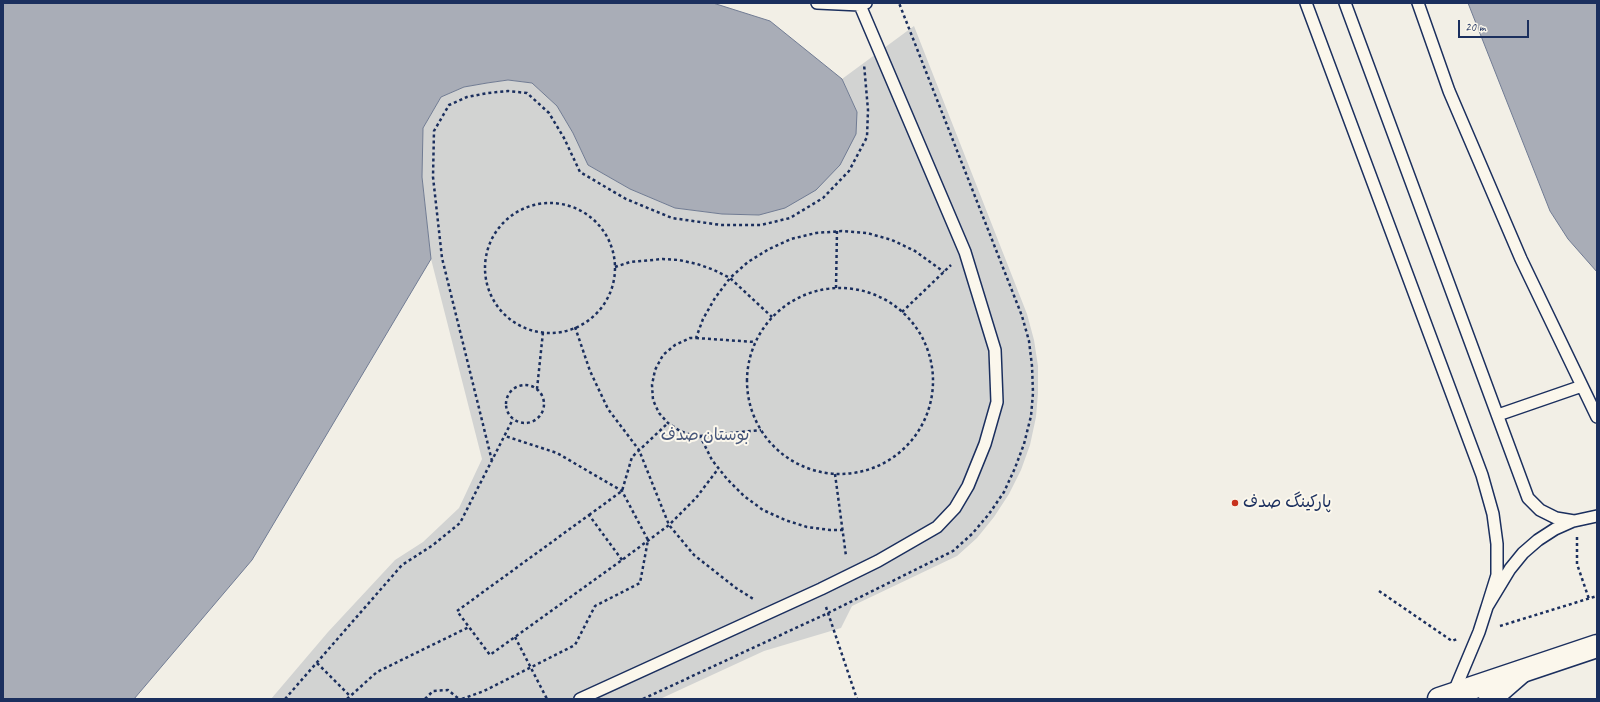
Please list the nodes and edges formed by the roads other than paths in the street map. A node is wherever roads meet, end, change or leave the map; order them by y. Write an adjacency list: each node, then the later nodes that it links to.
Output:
1 (817, 3): 5 (lane)
2 (1306, 3): 11 (lane)
3 (1345, 3): 7 (lane)
4 (1418, 3): 6 (lane)
5 (862, 4): 15 (lane)
6 (1582, 386): 7 (lane); 8 (lane)
7 (1498, 415): 10 (lane)
8 (1597, 417)
9 (1597, 516): 10 (lane)
10 (1574, 521): 11 (lane)
11 (1487, 608): 14 (lane)
12 (1597, 646): 13 (street)
13 (1521, 672): 14 (street); 16 (street)
14 (1446, 697)
15 (580, 699)
16 (1490, 699)

